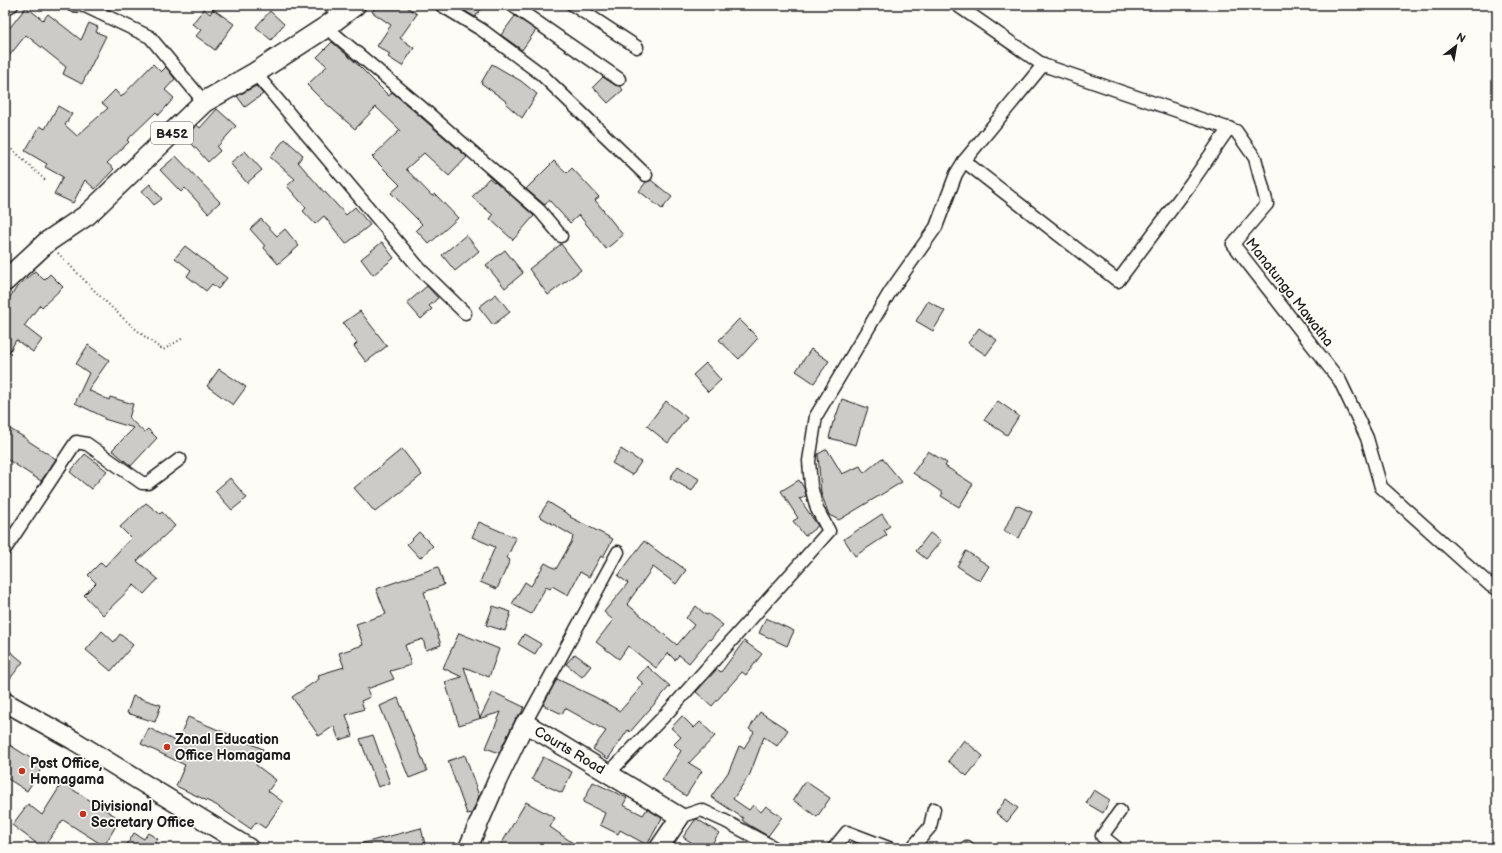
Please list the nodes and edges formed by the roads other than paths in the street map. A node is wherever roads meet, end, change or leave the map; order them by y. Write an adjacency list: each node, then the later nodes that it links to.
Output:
1 (12, 5): 8 (street)
2 (72, 5): 14 (street)
3 (441, 5): 17 (street)
4 (512, 5): 13 (street)
5 (573, 5): 10 (street)
6 (957, 5): 11 (street, Manatunga Mawatha)
7 (346, 8): 9 (main road, B452)
8 (5, 9)
9 (326, 27): 12 (main road, B452); 18 (street)
10 (637, 47)
11 (1043, 65): 15 (street, Manatunga Mawatha); 16 (street)
12 (256, 73): 14 (main road, B452); 20 (street)
13 (619, 79)
14 (204, 102): 19 (main road, B452)
15 (1229, 128): 16 (street); 24 (street, Manatunga Mawatha)
16 (964, 161): 27 (street)
17 (646, 174)
18 (561, 236)
19 (5, 281)
20 (465, 313)
21 (180, 459): 22 (street)
22 (5, 549)
23 (618, 552): 26 (street)
24 (1497, 589)
25 (5, 702): 31 (street)
26 (525, 723): 27 (street, Courts Road); 32 (street, Courts Road)
27 (609, 774): 30 (street, Courts Road)
28 (934, 809): 37 (street)
29 (1120, 811): 38 (street)
30 (680, 817): 33 (street); 34 (street)
31 (249, 848)
32 (468, 848)
33 (659, 848)
34 (775, 848)
35 (834, 848): 36 (street)
36 (890, 848)
37 (912, 848)
38 (1117, 848)

